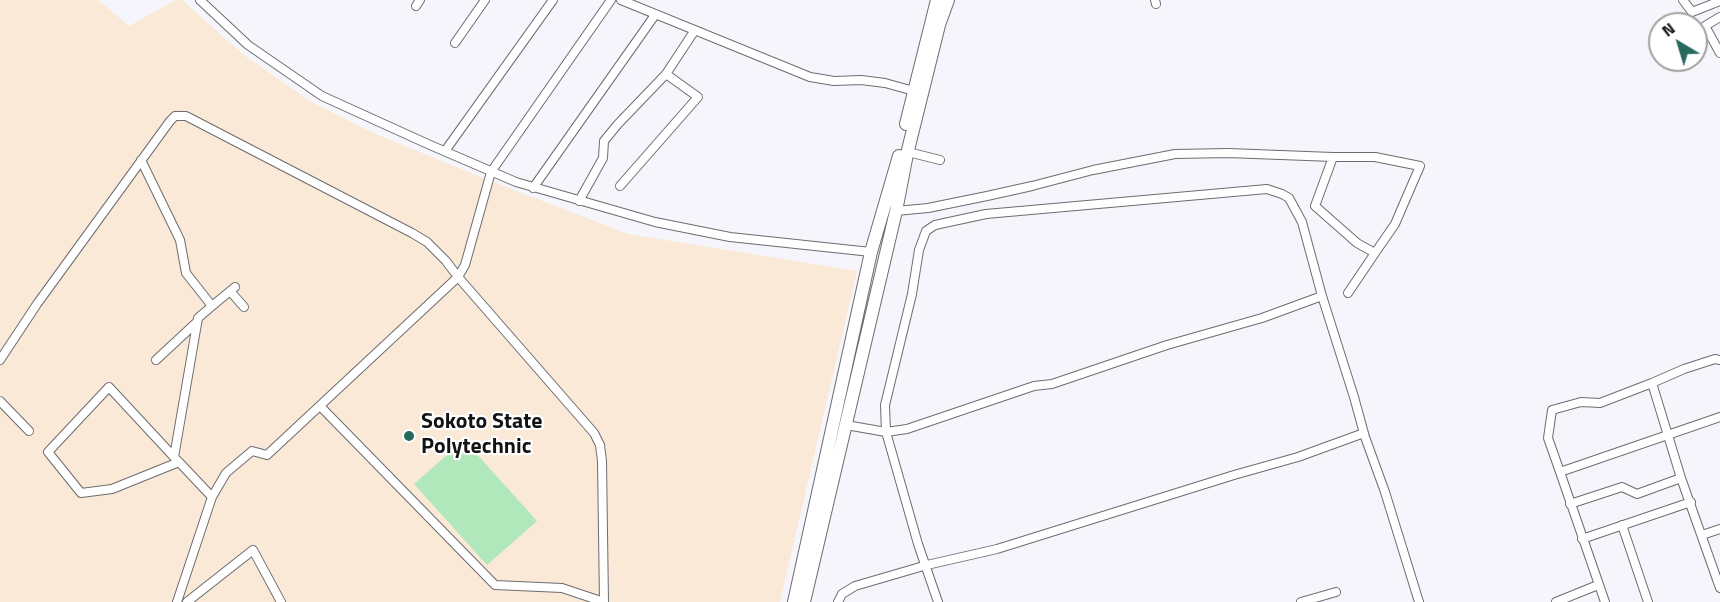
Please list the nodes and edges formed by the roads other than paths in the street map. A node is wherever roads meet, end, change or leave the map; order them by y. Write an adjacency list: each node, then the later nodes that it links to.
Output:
1 (200, 0): 17 (street)
2 (485, 0): 13 (street)
3 (553, 0): 17 (street)
4 (611, 0): 22 (street)
5 (621, 0): 10 (street)
6 (937, 0): 16 (street)
7 (948, 0): 18 (street)
8 (1683, 0): 9 (street)
9 (1720, 1)
10 (655, 15): 12 (street); 24 (street)
11 (1720, 17): 14 (street)
12 (695, 30): 15 (street); 16 (street)
13 (455, 43)
14 (1720, 53)
15 (666, 74): 23 (street); 25 (street)
16 (914, 91): 27 (street)
17 (445, 151): 22 (street)
18 (908, 152): 21 (street); 26 (street)
19 (1333, 157): 26 (street); 28 (street); 28 (street)
20 (141, 160): 29 (street); 32 (street); 35 (street)
21 (940, 160)
22 (491, 172): 24 (street); 29 (street)
23 (620, 186)
24 (533, 188): 25 (street)
25 (579, 201): 27 (street)
26 (896, 211): 42 (street)
27 (871, 252): 66 (street)
28 (1375, 253): 30 (street)
29 (458, 277): 40 (street); 65 (street)
30 (1348, 293)
31 (1322, 296): 44 (street); 44 (street); 45 (street)
32 (212, 306): 33 (street); 34 (street)
33 (244, 307)
34 (197, 322): 36 (street); 47 (street)
35 (0, 360)
36 (156, 360)
37 (1720, 360): 38 (street)
38 (1652, 383): 46 (street); 48 (street)
39 (0, 401): 43 (street)
40 (320, 406): 50 (street); 65 (street)
41 (1720, 417): 46 (street)
42 (846, 425): 44 (street); 67 (street)
43 (29, 430)
44 (886, 432): 57 (street)
45 (1364, 433): 57 (street); 71 (street)
46 (1668, 436): 48 (street); 49 (street)
47 (177, 460): 47 (street); 50 (street)
48 (1560, 472): 52 (street)
49 (1681, 478): 51 (street); 52 (street)
50 (212, 497): 62 (street)
51 (1691, 502): 53 (street); 55 (street)
52 (1570, 504): 56 (street)
53 (1622, 525): 56 (street); 74 (street)
54 (1720, 529): 55 (street)
55 (1702, 536): 58 (street)
56 (1582, 539): 59 (street)
57 (927, 565): 68 (street); 69 (street)
58 (1717, 568): 60 (street)
59 (1598, 585): 72 (street); 73 (street)
60 (1720, 588)
61 (1336, 592): 70 (street)
62 (177, 602)
63 (187, 602): 64 (street)
64 (281, 602)
65 (604, 602)
66 (794, 602)
67 (804, 602)
68 (838, 602)
69 (938, 602)
70 (1301, 602)
71 (1419, 602)
72 (1556, 602)
73 (1605, 602)
74 (1648, 602)

